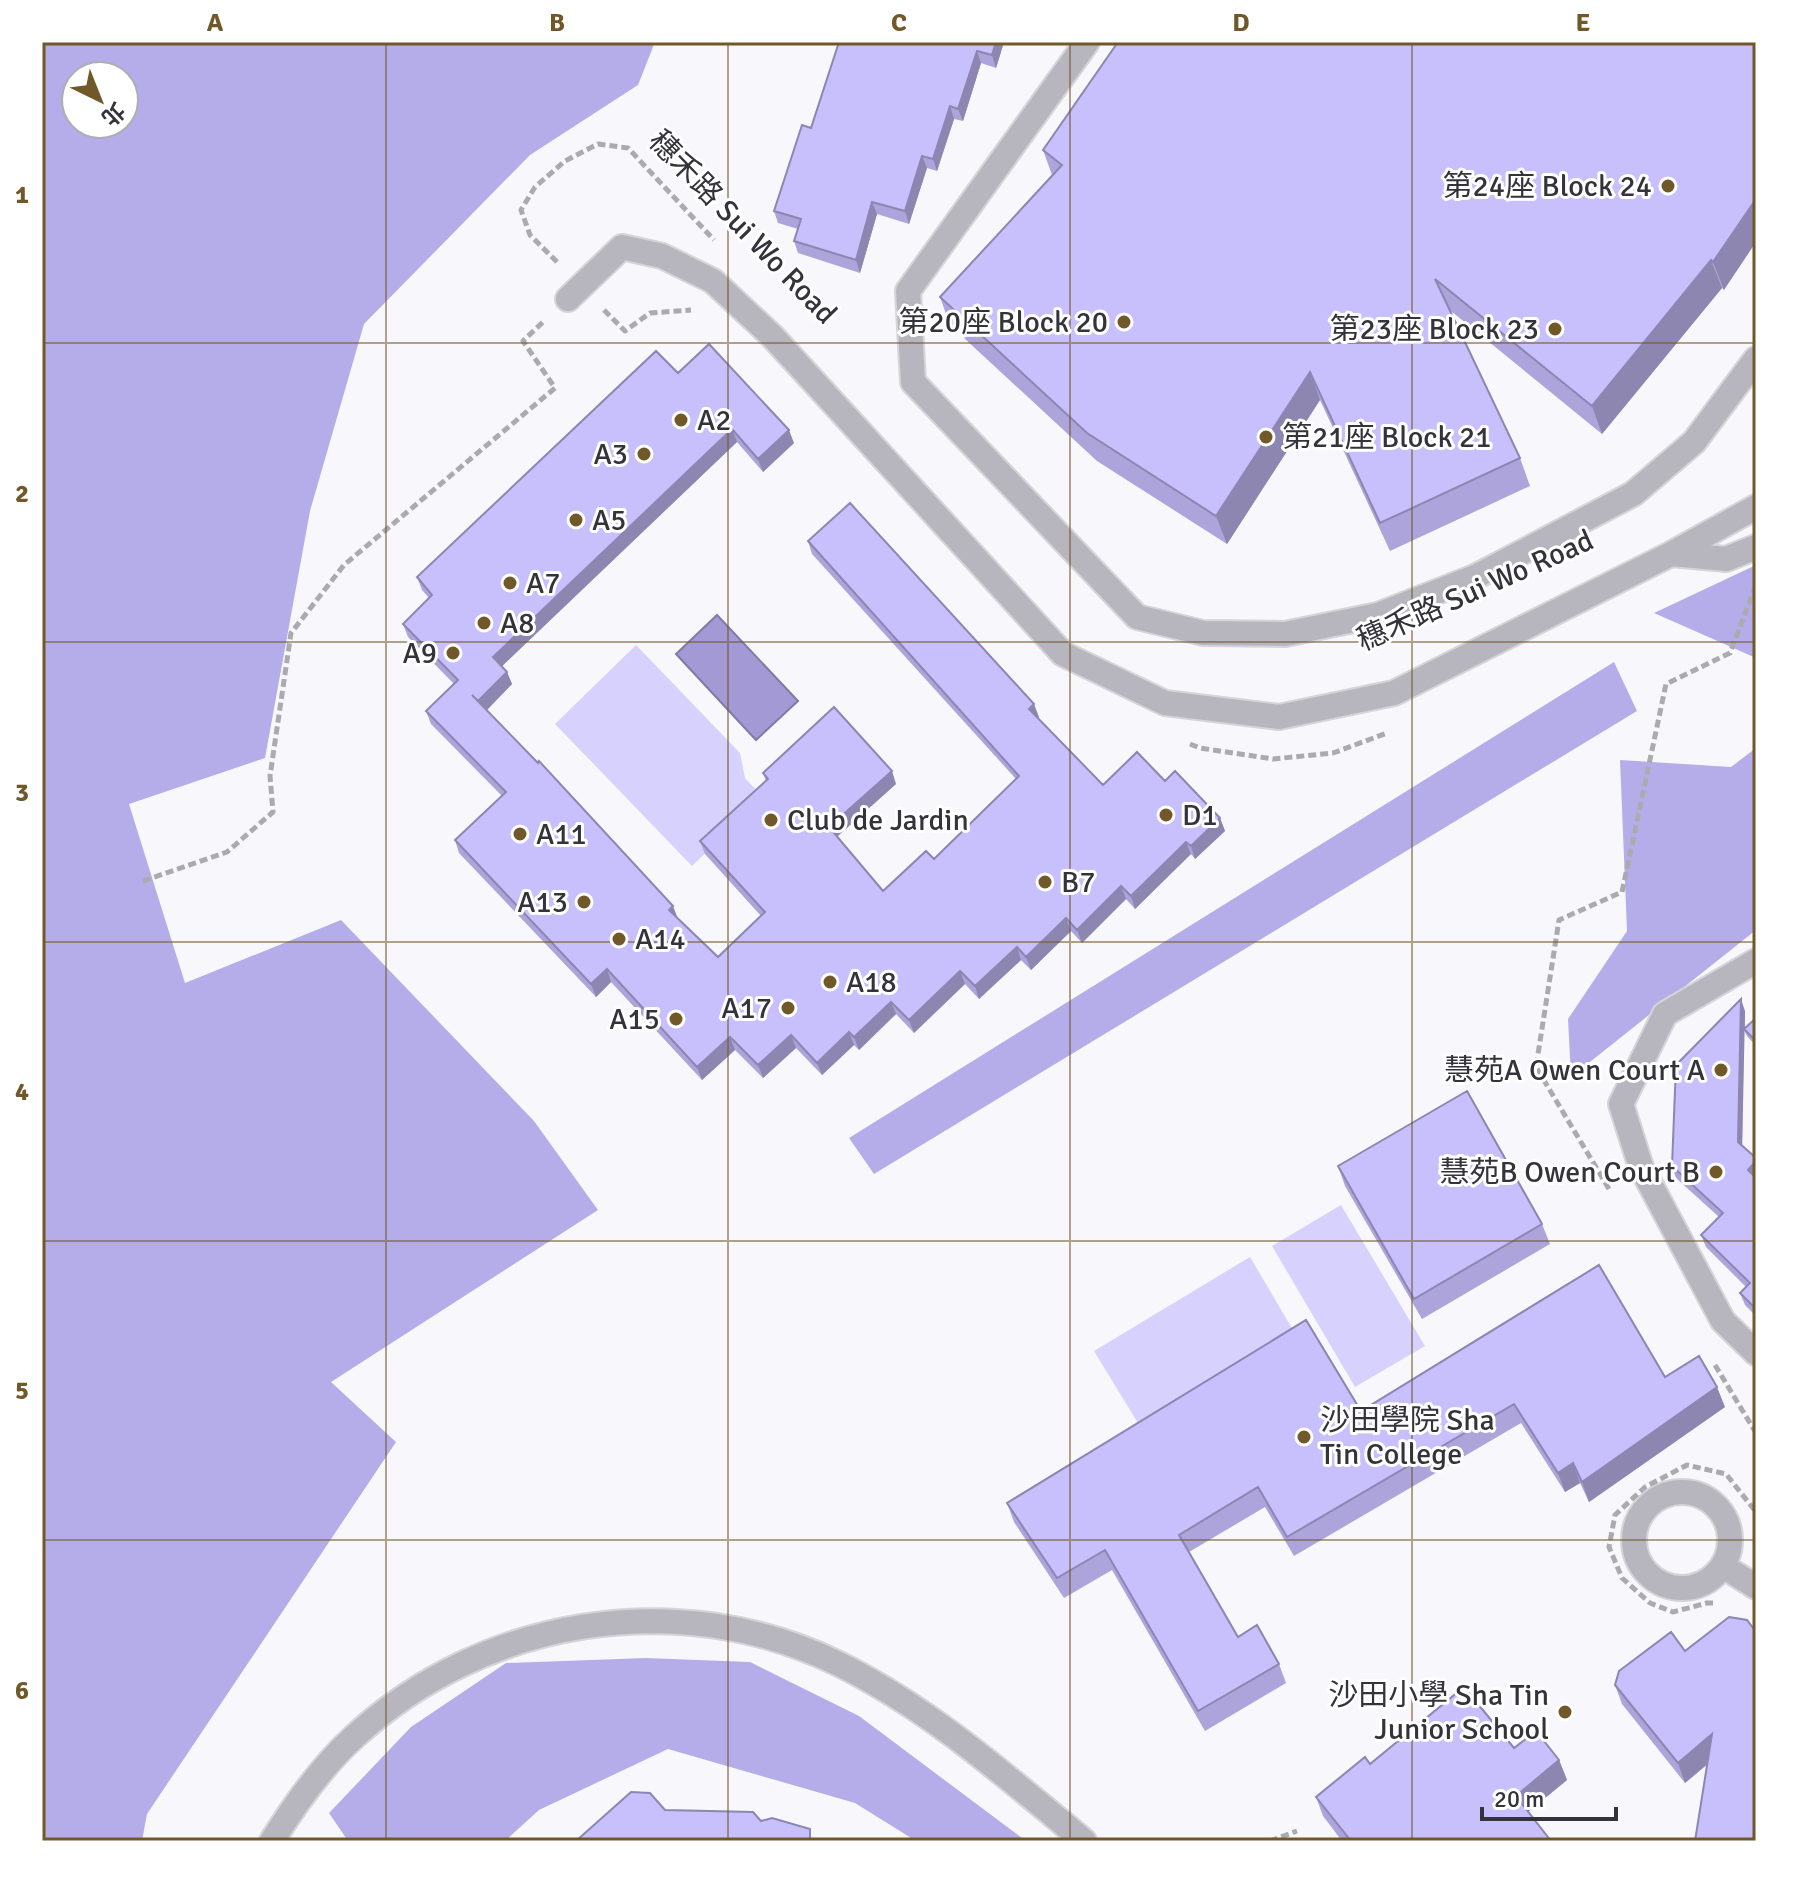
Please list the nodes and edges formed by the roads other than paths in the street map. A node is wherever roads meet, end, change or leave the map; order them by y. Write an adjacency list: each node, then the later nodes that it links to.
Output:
1 (1087, 42): 3 (street)
2 (575, 293): 6 (street, 穗禾路 Sui Wo Road)
3 (1756, 359)
4 (1756, 507): 6 (street, 穗禾路 Sui Wo Road)
5 (1756, 547): 6 (street)
6 (1671, 554)
7 (1756, 961): 8 (street)
8 (1756, 1353)
9 (1723, 1566): 9 (street); 10 (street)
10 (1756, 1587)
11 (272, 1841): 12 (street)
12 (1084, 1841)

